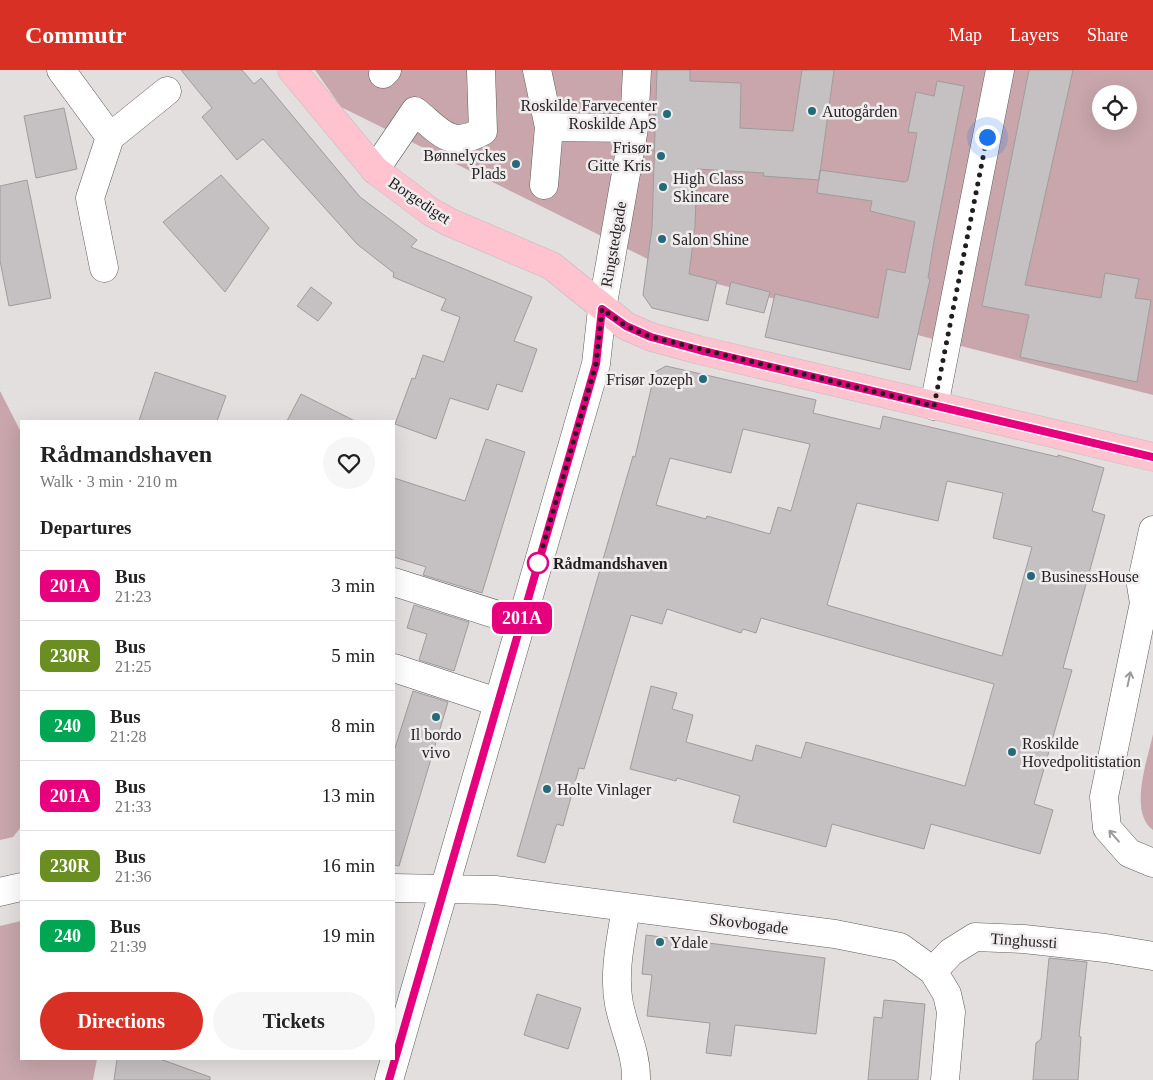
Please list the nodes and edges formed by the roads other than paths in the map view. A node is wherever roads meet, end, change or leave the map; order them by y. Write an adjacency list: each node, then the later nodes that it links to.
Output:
1 (62, 70): 10 (street)
2 (292, 70): 11 (main road, Borgediget)
3 (481, 70): 11 (street)
4 (537, 70): 8 (street)
5 (637, 70): 9 (street, Ringstedgade)
6 (1000, 70): 15 (street)
7 (167, 91): 10 (street)
8 (549, 127): 9 (street); 12 (street)
9 (634, 128): 14 (street, Ringstedgade)
10 (110, 137): 13 (street)
11 (376, 170): 14 (main road, Borgediget)
12 (544, 185)
13 (104, 268)
14 (602, 309): 15 (main road, Borgediget); 19 (street, Ringstedgade)
15 (934, 406): 16 (main road, Borgediget)
16 (1153, 458)
17 (1153, 530): 22 (street, one-way to 17)
18 (395, 582): 19 (street)
19 (520, 622): 21 (street, Ringstedgade)
20 (395, 668): 21 (street)
21 (497, 702): 25 (street, Ringstedgade)
22 (1153, 863)
23 (20, 887): 26 (street)
24 (395, 888): 25 (street)
25 (444, 888): 27 (street, Skovbogade); 30 (street, Ringstedgade)
26 (0, 892)
27 (626, 908): 29 (street, Skovbogade); 33 (street)
28 (1153, 956): 29 (street, Tinghussti)
29 (933, 971): 34 (street, Skovbogade)
30 (395, 1059)
31 (395, 1060): 32 (street, Ringstedgade)
32 (389, 1080)
33 (636, 1080)
34 (945, 1080)

